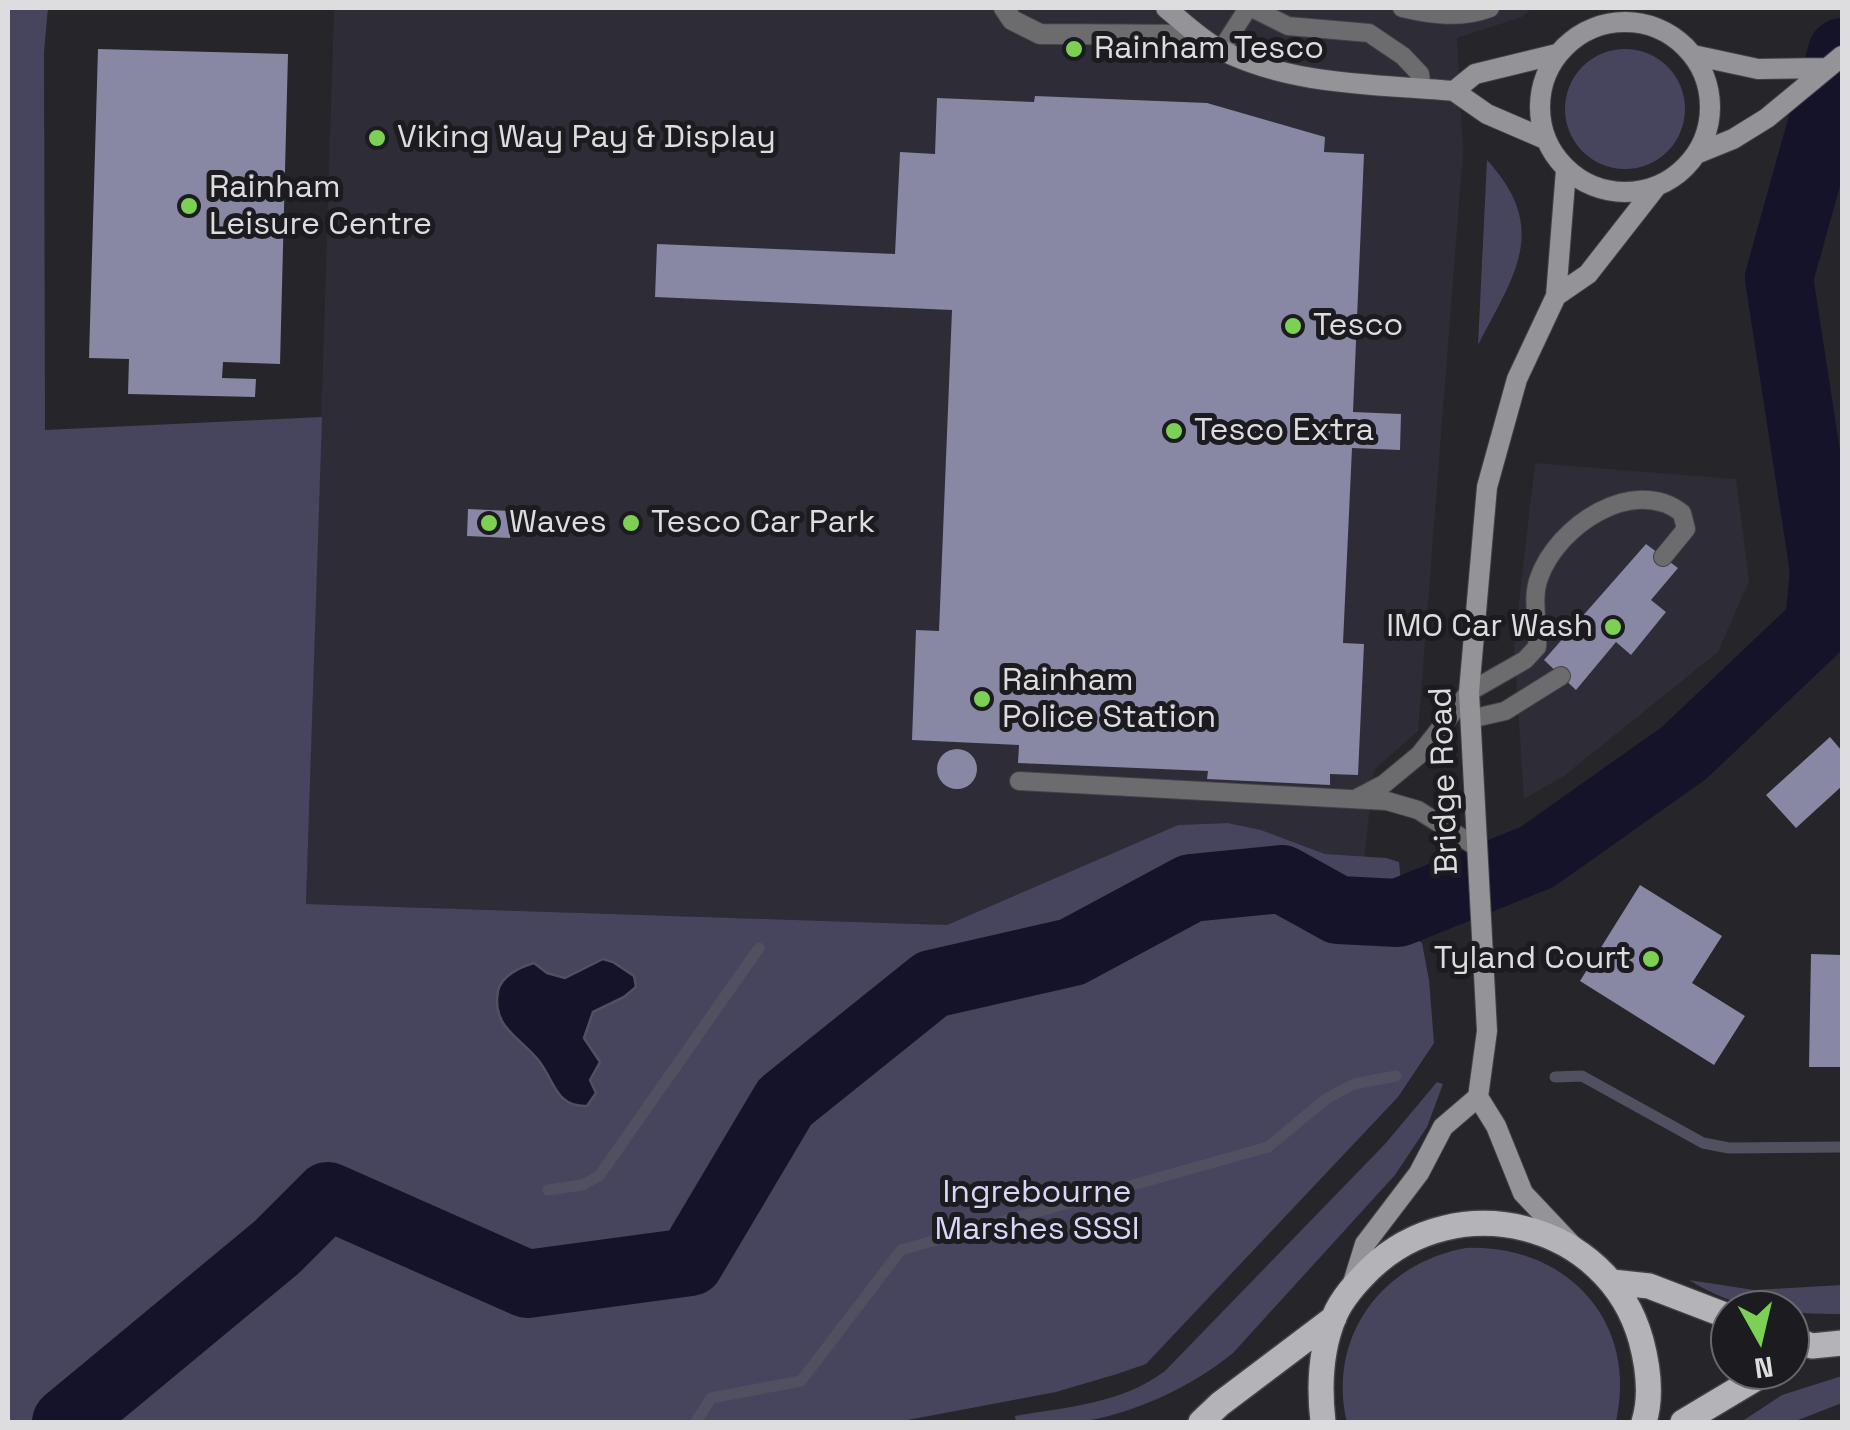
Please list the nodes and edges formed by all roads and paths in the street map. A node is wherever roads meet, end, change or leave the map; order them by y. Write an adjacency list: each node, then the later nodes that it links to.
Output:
1 (1004, 8): 9 (street)
2 (1166, 8): 9 (main road)
3 (1250, 8): 10 (lane); 14 (lane)
4 (1402, 8): 5 (lane)
5 (1490, 8)
6 (1666, 8): 8 (main road)
7 (1604, 16): 8 (main road); 11 (main road)
8 (1666, 32): 12 (main road)
9 (1198, 35): 10 (main road)
10 (1221, 50): 14 (main road)
11 (1557, 54): 15 (main road); 16 (main road)
12 (1693, 55): 13 (main road); 17 (main road)
13 (1834, 62): 17 (main road, Bridge Road)
14 (1422, 88): 15 (main road)
15 (1454, 90): 16 (main road)
16 (1545, 139): 18 (main road)
17 (1696, 154): 19 (main road, Bridge Road)
18 (1566, 170): 19 (main road); 20 (main road, Bridge Road)
19 (1656, 187): 20 (main road, Bridge Road)
20 (1556, 296): 23 (main road, Bridge Road)
21 (1664, 558): 23 (lane)
22 (1561, 676): 24 (lane)
23 (1469, 692): 24 (main road, Bridge Road); 26 (lane)
24 (1470, 720): 27 (main road, Bridge Road)
25 (1018, 781): 26 (lane)
26 (1357, 798): 27 (lane)
27 (1475, 846): 28 (main road, Bridge Road)
28 (1478, 1097): 29 (main road); 31 (main road)
29 (1575, 1249): 30 (main road); 31 (main road)
30 (1612, 1282): 32 (main road); 39 (main road)
31 (1352, 1286): 33 (main road)
32 (1710, 1309)
33 (1334, 1318): 37 (main road); 38 (main road)
34 (1842, 1344): 35 (main road)
35 (1810, 1347)
36 (1737, 1390): 40 (main road)
37 (1201, 1422)
38 (1323, 1422)
39 (1644, 1422)
40 (1683, 1422)

